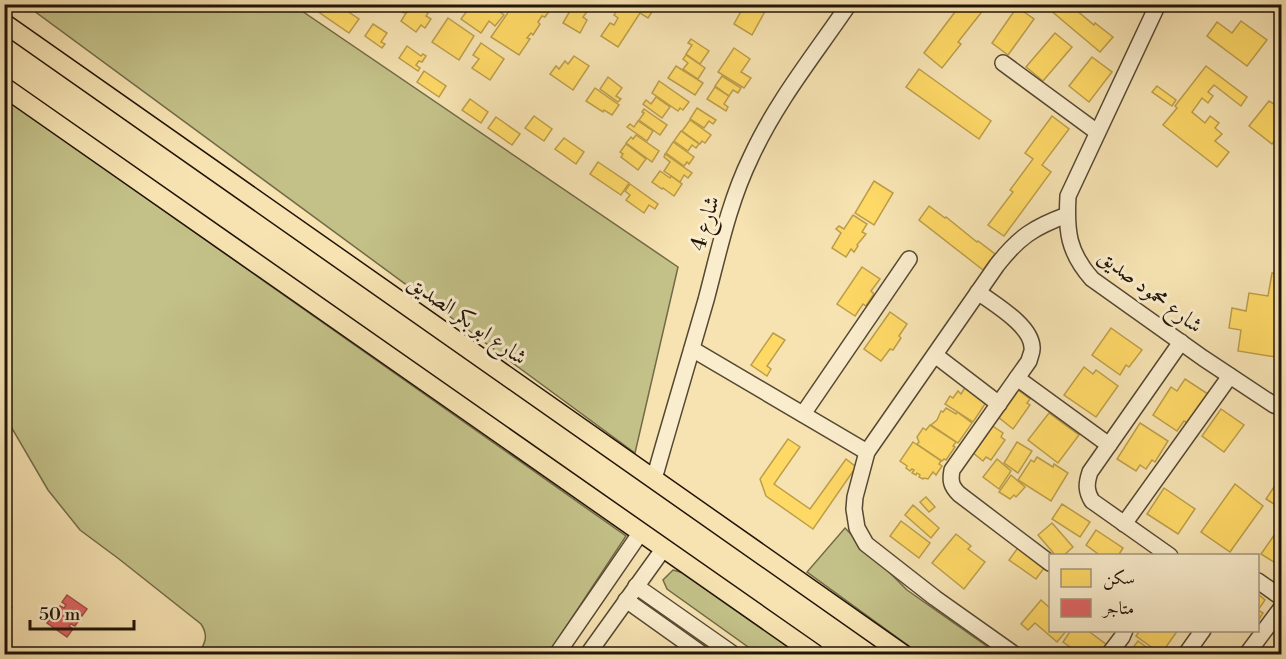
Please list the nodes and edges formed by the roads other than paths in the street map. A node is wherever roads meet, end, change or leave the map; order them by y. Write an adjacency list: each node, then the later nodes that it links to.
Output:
1 (849, 4): 11 (street, شارع 4)
2 (1158, 4): 6 (street, شارع محمود صديق)
3 (4, 23): 20 (main road, شارع ابو بكر الصديق)
4 (1003, 63): 6 (street)
5 (4, 87): 22 (main road)
6 (1097, 132): 7 (street, شارع محمود صديق)
7 (1067, 215): 9 (street); 10 (street, شارع محمود صديق)
8 (909, 259): 17 (street)
9 (978, 292): 12 (street); 14 (street)
10 (1181, 342): 13 (street, شارع محمود صديق); 18 (street)
11 (692, 349): 17 (street); 20 (street, شارع 4)
12 (935, 355): 15 (street); 19 (street)
13 (1230, 376): 16 (street, شارع محمود صديق); 21 (street)
14 (1017, 378): 15 (street); 18 (street)
15 (999, 404): 25 (street)
16 (1281, 408)
17 (803, 414): 19 (street)
18 (1109, 445): 21 (street)
19 (867, 452): 39 (street)
20 (654, 479): 38 (main road, شارع ابو بكر الصديق)
21 (1124, 524): 24 (street)
22 (641, 532): 23 (main road); 33 (street)
23 (664, 548): 27 (street); 37 (main road)
24 (1169, 554)
25 (1049, 561)
26 (1259, 582): 28 (street)
27 (636, 586): 29 (street); 36 (street)
28 (1281, 598)
29 (626, 600): 34 (street); 35 (street)
30 (1281, 607): 42 (street)
31 (1124, 632): 40 (street)
32 (1202, 632): 41 (street)
33 (557, 654)
34 (588, 654)
35 (702, 654)
36 (733, 654)
37 (815, 654)
38 (903, 654)
39 (1014, 654)
40 (1109, 654)
41 (1186, 654)
42 (1247, 654)

